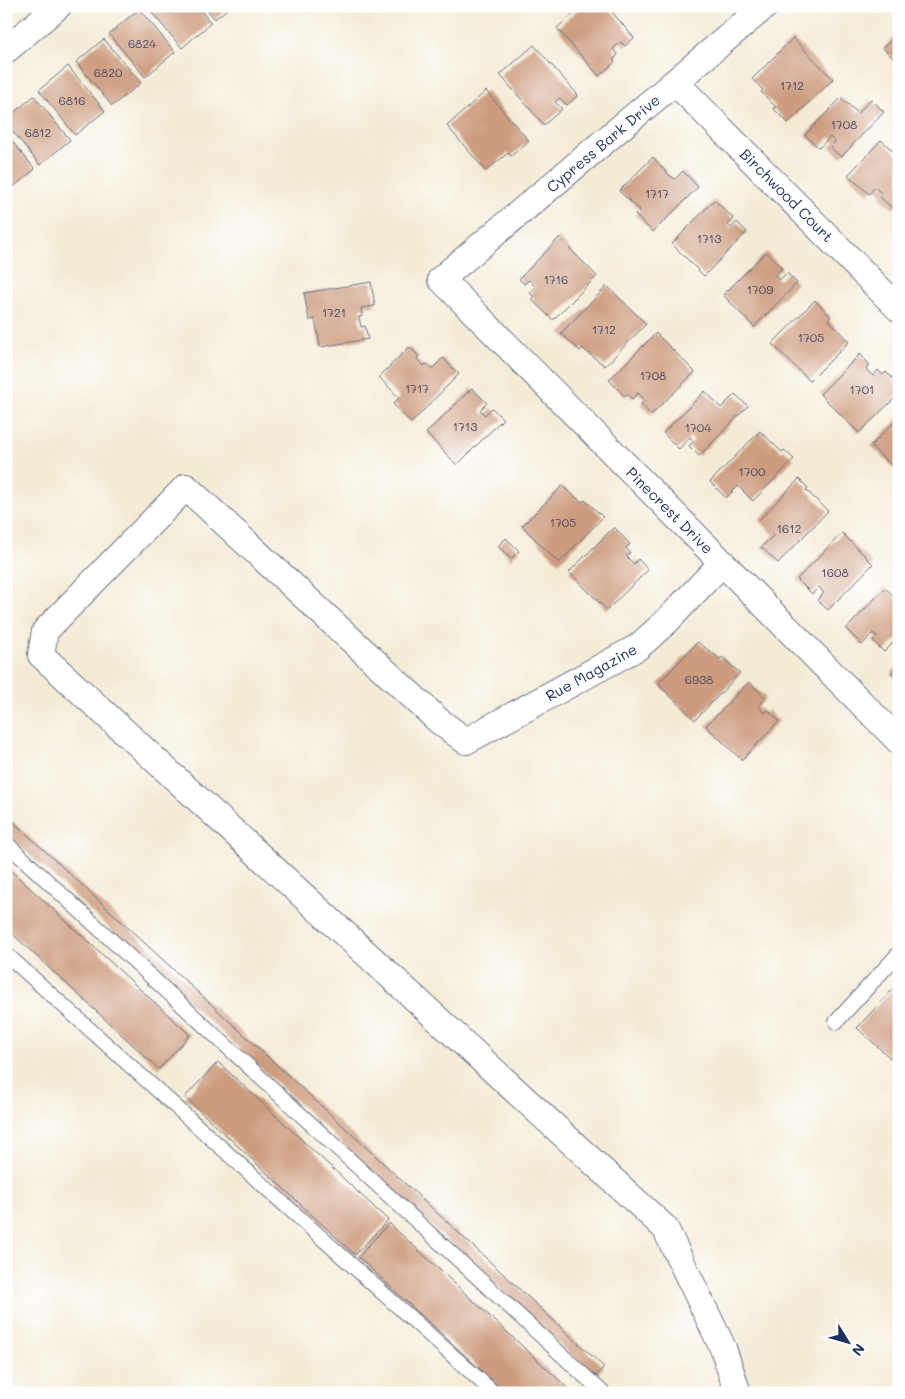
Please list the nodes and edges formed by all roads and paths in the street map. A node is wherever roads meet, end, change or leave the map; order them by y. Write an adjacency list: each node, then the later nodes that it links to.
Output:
1 (58, 6): 3 (street)
2 (765, 6): 4 (street, Cypress Bark Drive)
3 (6, 50)
4 (675, 82): 5 (street, Cypress Bark Drive); 6 (street, Birchwood Court)
5 (441, 279): 7 (street, Pinecrest Drive)
6 (899, 308)
7 (722, 563): 8 (street, Pinecrest Drive); 15 (street, Rue Magazine)
8 (899, 741)
9 (6, 843): 14 (lane)
10 (899, 953): 12 (lane)
11 (6, 954): 13 (lane)
12 (836, 1022)
13 (494, 1393)
14 (602, 1393)
15 (738, 1393)

